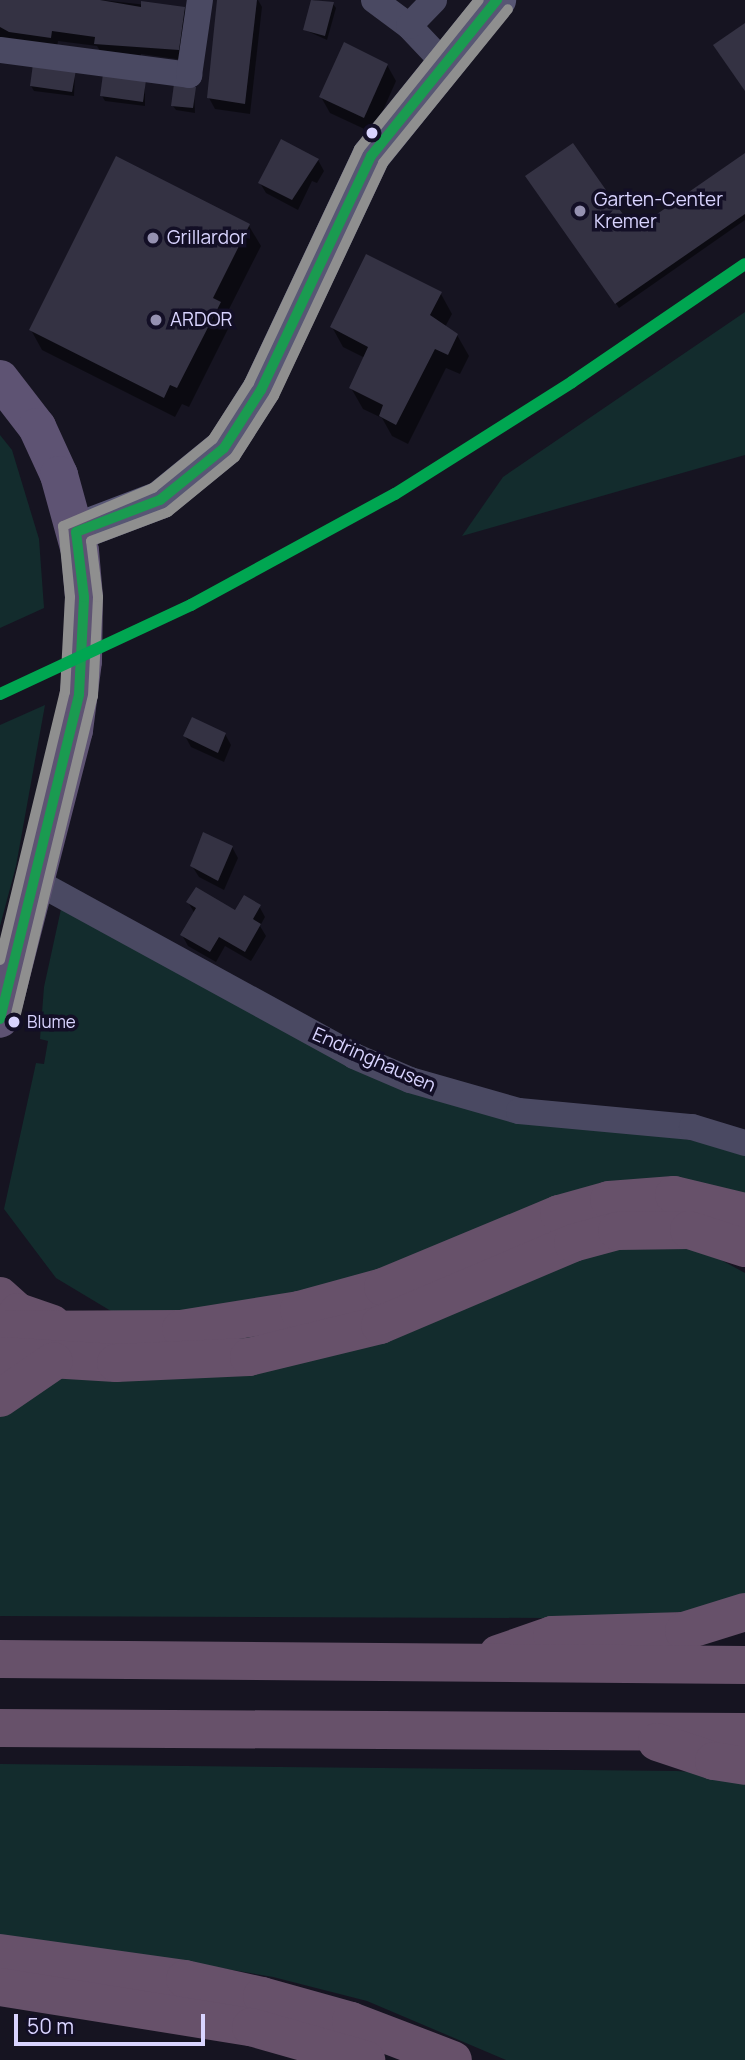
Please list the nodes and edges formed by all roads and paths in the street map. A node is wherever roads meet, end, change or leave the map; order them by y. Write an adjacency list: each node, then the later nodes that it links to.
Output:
1 (200, 0): 6 (street)
2 (374, 0): 5 (street)
3 (434, 0): 5 (street)
4 (497, 0): 7 (street)
5 (409, 26): 7 (street)
6 (0, 50)
7 (444, 63): 9 (street)
8 (0, 379): 9 (main road)
9 (76, 532): 10 (main road)
10 (35, 881): 11 (main road); 12 (street, Endringhausen)
11 (0, 1019)
12 (745, 1143)
13 (745, 1212): 17 (highway)
14 (745, 1248): 17 (highway)
15 (0, 1296): 17 (highway)
16 (0, 1330): 17 (highway)
17 (59, 1344): 18 (highway); 19 (highway)
18 (0, 1356)
19 (0, 1398)
20 (745, 1612): 22 (highway)
21 (0, 1659): 22 (highway)
22 (474, 1663): 23 (highway)
23 (745, 1665)
24 (0, 1728): 25 (highway)
25 (625, 1731): 26 (highway); 27 (highway)
26 (745, 1732)
27 (745, 1766)
28 (0, 1953): 31 (highway)
29 (0, 1987): 30 (highway)
30 (366, 2060)
31 (453, 2060)

